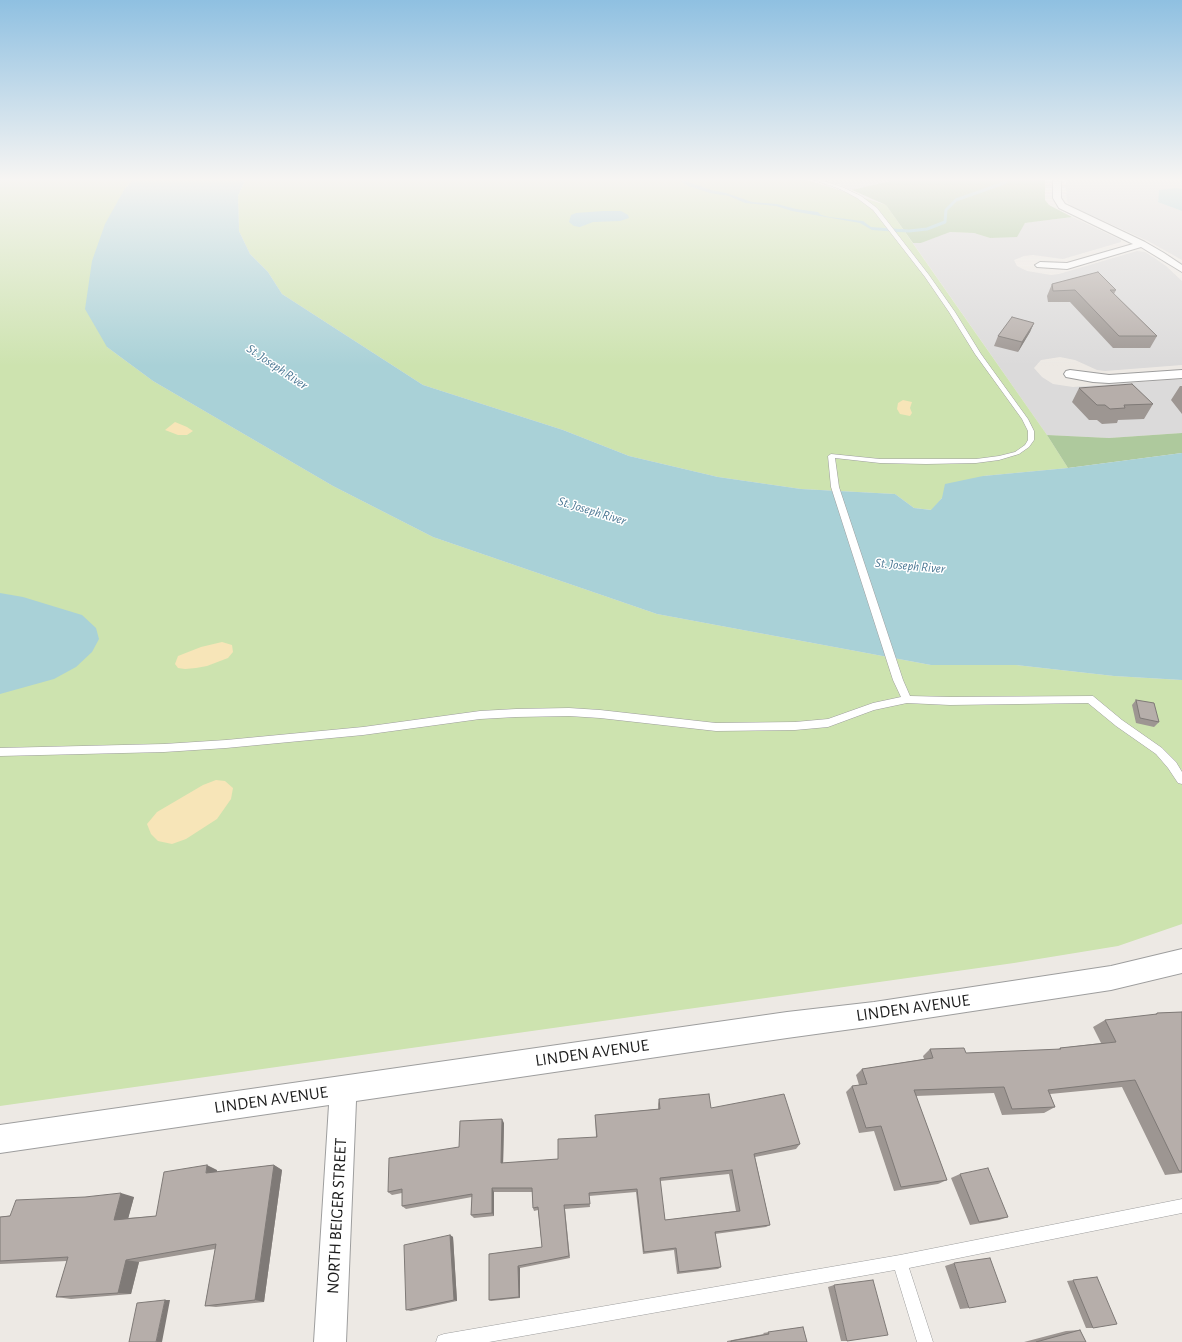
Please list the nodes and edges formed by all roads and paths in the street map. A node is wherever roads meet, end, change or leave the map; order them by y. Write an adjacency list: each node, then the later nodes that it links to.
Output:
1 (899, 241): 8 (lane)
2 (1135, 241): 3 (street)
3 (1142, 244): 4 (street); 5 (street)
4 (1040, 265)
5 (1182, 269)
6 (1070, 374): 7 (street)
7 (1182, 374)
8 (907, 699): 9 (lane); 10 (lane)
9 (0, 752)
10 (1182, 780)
11 (1182, 961): 12 (street, LINDEN AVENUE)
12 (343, 1090): 13 (street, LINDEN AVENUE); 16 (street, NORTH BEIGER STREET)
13 (0, 1139)
14 (1182, 1206): 15 (lane)
15 (900, 1262): 17 (lane); 18 (lane)
16 (330, 1342)
17 (444, 1342)
18 (924, 1342)

